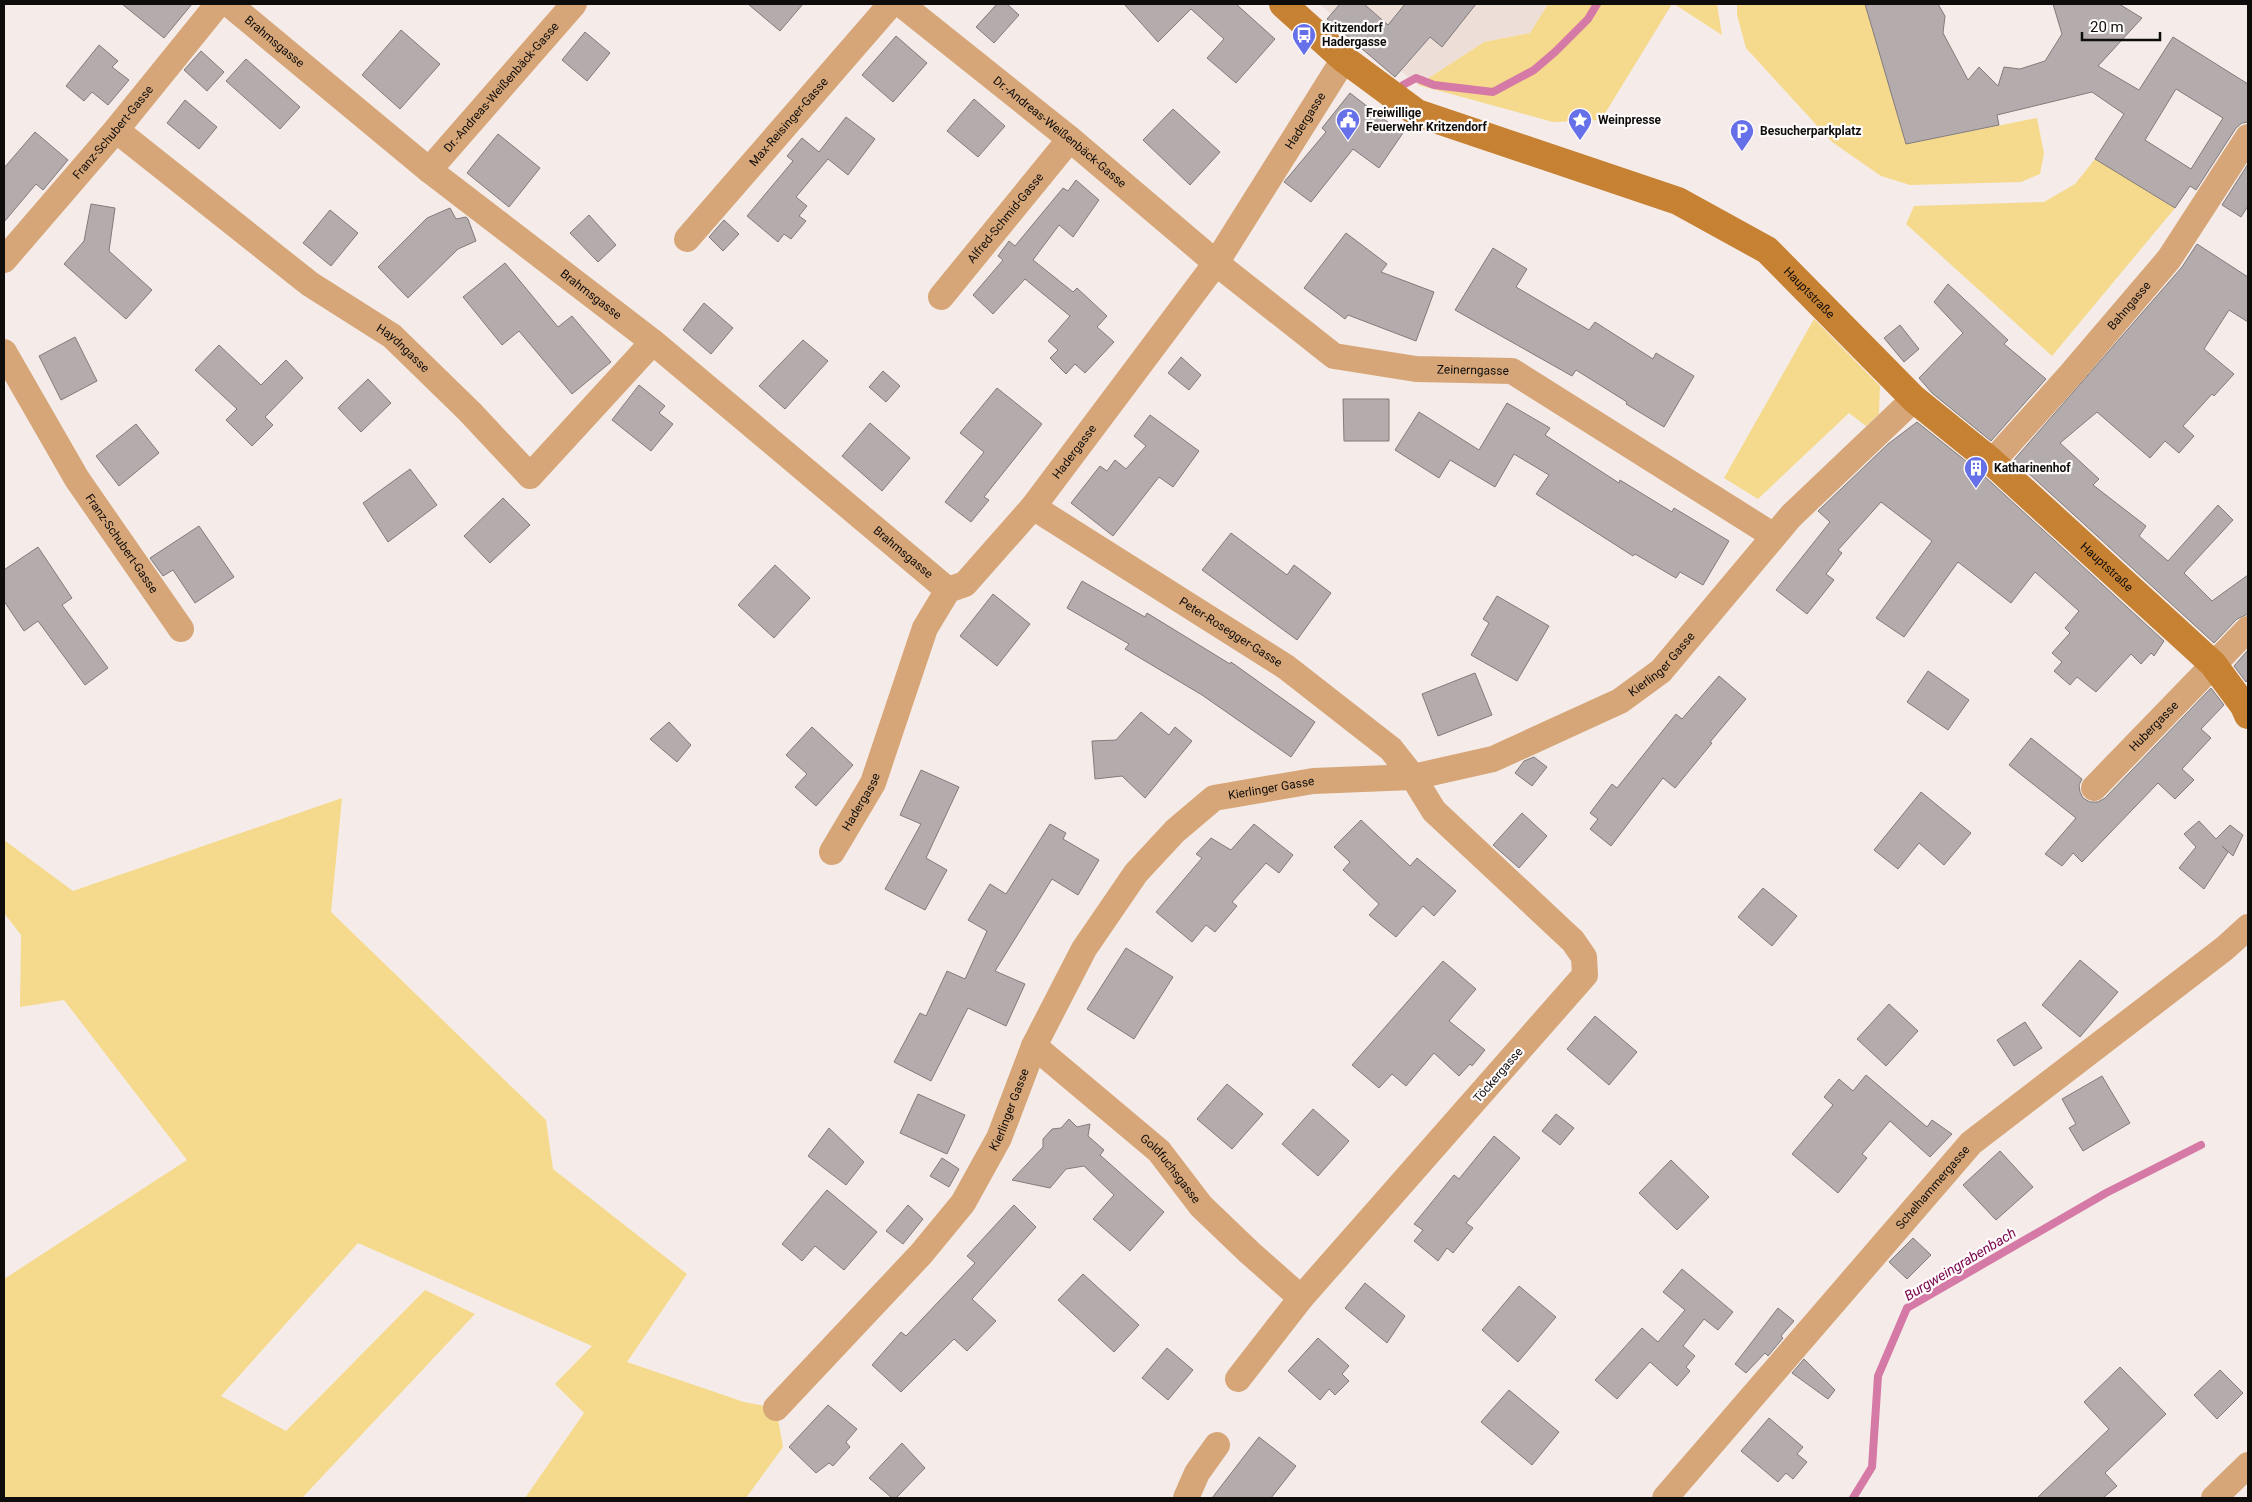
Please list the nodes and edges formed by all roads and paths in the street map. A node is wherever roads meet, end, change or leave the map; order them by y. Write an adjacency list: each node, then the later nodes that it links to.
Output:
1 (218, 4): 8 (street, Franz-Schubert-Gasse)
2 (229, 4): 11 (street, Brahmsgasse)
3 (574, 4): 11 (street, Dr.-Andreas-Weißenbäck-Gasse)
4 (891, 4): 12 (street, Max-Reisinger-Gasse)
5 (901, 4): 10 (street, Dr.-Andreas-Weißenbäck-Gasse)
6 (1283, 4): 7 (main road, Hauptstraße)
7 (1344, 60): 14 (street, Hadergasse); 18 (main road, Hauptstraße)
8 (116, 130): 13 (street, Franz-Schubert-Gasse); 16 (street, Haydngasse)
9 (2248, 137): 19 (street, Bahngasse)
10 (1070, 139): 14 (street, Dr.-Andreas-Weißenbäck-Gasse); 15 (street, Alfred-Schmid-Gasse)
11 (429, 170): 16 (street, Brahmsgasse)
12 (687, 239)
13 (4, 260)
14 (1216, 264): 20 (street, Hadergasse); 21 (street, Zeinerngasse)
15 (941, 297)
16 (653, 342): 22 (street, Brahmsgasse)
17 (4, 352): 24 (street, Franz-Schubert-Gasse)
18 (1914, 399): 19 (main road, Hauptstraße); 21 (street, Kierlinger Gasse)
19 (1992, 462): 25 (main road, Hauptstraße)
20 (1033, 507): 22 (street, Hadergasse); 27 (street, Peter-Rosegger-Gasse)
21 (1774, 536): 27 (street, Kierlinger Gasse)
22 (948, 590): 29 (street, Hadergasse)
23 (2248, 629): 25 (street, Hubergasse)
24 (181, 630)
25 (2213, 664): 26 (main road, Hauptstraße); 28 (street, Hubergasse)
26 (2248, 715)
27 (1413, 777): 31 (street, Kierlinger Gasse); 32 (street, Töckergasse)
28 (2094, 788)
29 (832, 852)
30 (2248, 927): 38 (street, Schelhammergasse)
31 (1034, 1046): 32 (street, Goldfuchsgasse); 34 (street, Kierlinger Gasse)
32 (1301, 1298): 33 (street, Töckergasse)
33 (1238, 1379)
34 (776, 1408)
35 (1217, 1445): 37 (street)
36 (2248, 1465): 39 (street)
37 (1186, 1498)
38 (1665, 1498)
39 (2214, 1498)

